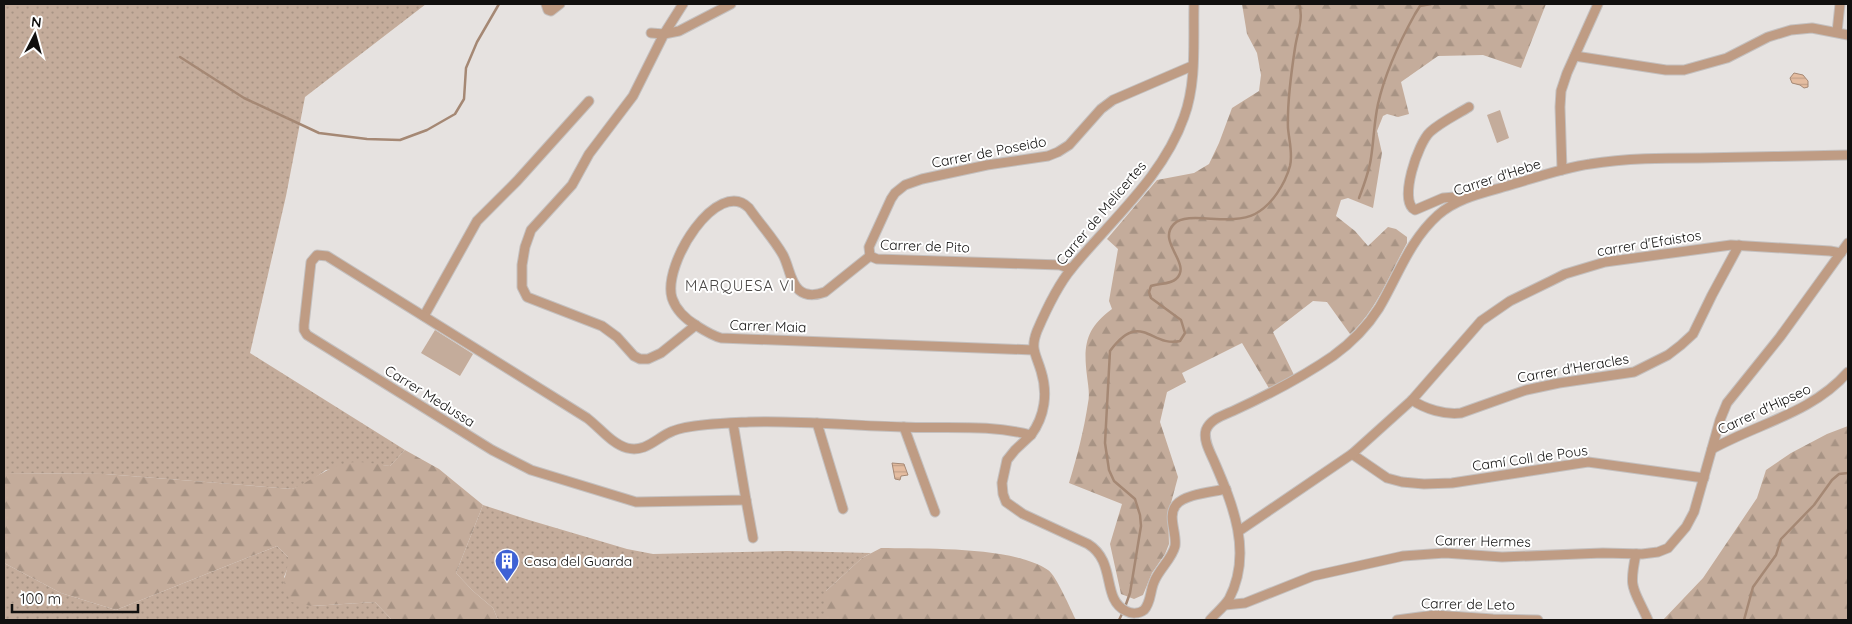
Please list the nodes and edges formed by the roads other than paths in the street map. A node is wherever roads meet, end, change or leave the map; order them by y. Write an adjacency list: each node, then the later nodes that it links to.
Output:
1 (546, 4): 2 (street)
2 (560, 4)
3 (683, 4): 10 (street)
4 (731, 4): 10 (street)
5 (1194, 4): 13 (street, Carrer de Melicertes)
6 (1598, 4): 12 (street)
7 (1840, 4): 8 (street)
8 (1837, 32): 11 (street); 12 (street)
9 (651, 33): 10 (street)
10 (664, 34): 25 (street)
11 (1848, 35)
12 (1575, 56): 17 (street)
13 (1192, 66): 22 (street, Carrer de Poseido); 23 (street, Carrer de Melicertes)
14 (589, 101): 24 (street)
15 (1469, 107): 18 (street)
16 (1848, 155): 17 (street, Carrer d'Hebe)
17 (1562, 170): 18 (street, Carrer d'Hebe)
18 (1470, 197): 36 (street, Carrer d'Hebe)
19 (1848, 242): 21 (street)
20 (1739, 245): 21 (street, carrer d'Efaistos); 28 (street, carrer d'Efaistos); 28 (street, Carrer d'Heracles)
21 (1840, 254): 33 (street)
22 (870, 256): 23 (street, Carrer de Pito); 25 (street, Carrer de Pito)
23 (1071, 269): 26 (street, Carrer de Melicertes)
24 (424, 316): 29 (street, Carrer Medussa); 37 (street, Carrer Medussa)
25 (696, 325): 26 (street, Carrer Maia)
26 (1033, 350): 32 (street)
27 (1848, 372): 33 (street, Carrer d'Hipseo)
28 (1412, 400): 34 (street, carrer d'Efaistos)
29 (733, 423): 30 (street, Carrer Medussa); 37 (street)
30 (817, 423): 31 (street, Carrer Medussa); 38 (street)
31 (904, 428): 32 (street, Carrer Medussa); 39 (street)
32 (1031, 435): 36 (street)
33 (1712, 449): 35 (street)
34 (1352, 454): 35 (street, Camí Coll de Pous); 40 (street)
35 (1704, 478): 42 (street, Carrer Hermes)
36 (1226, 489): 40 (street, Carrer d'Hebe)
37 (746, 500): 41 (street)
38 (843, 509)
39 (935, 512)
40 (1239, 531): 43 (street)
41 (753, 538)
42 (1636, 554): 43 (street, Carrer Hermes); 47 (street)
43 (1225, 605): 44 (street)
44 (1210, 620)
45 (1397, 620): 46 (street, Carrer de Leto)
46 (1538, 620)
47 (1648, 620)

